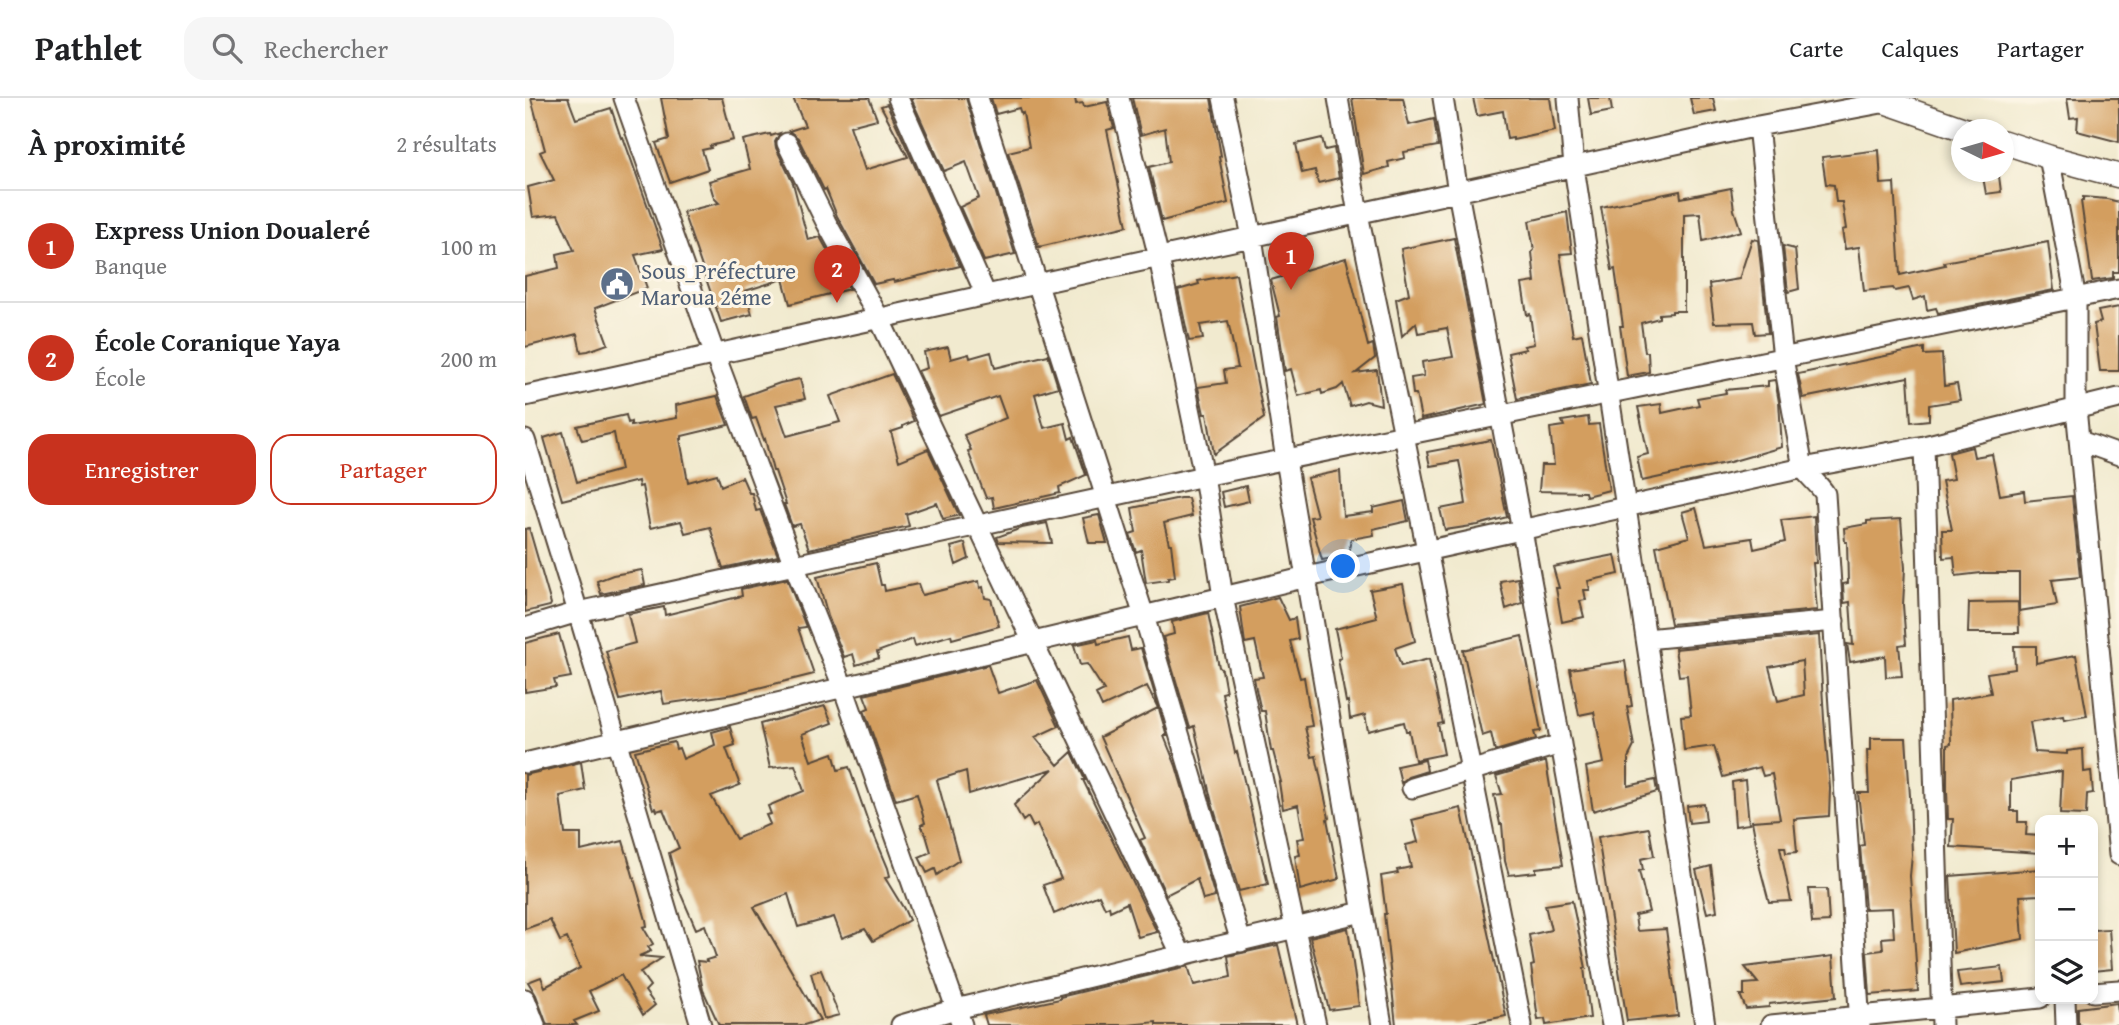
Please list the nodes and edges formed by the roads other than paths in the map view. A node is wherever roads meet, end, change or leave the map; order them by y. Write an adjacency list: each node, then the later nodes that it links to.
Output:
1 (624, 98): 26 (street)
2 (898, 98): 23 (street)
3 (978, 98): 21 (street)
4 (1119, 98): 20 (street)
5 (1223, 98): 19 (street)
6 (1338, 98): 18 (street)
7 (1443, 98): 17 (street)
8 (1568, 98): 15 (street)
9 (1887, 100): 10 (street); 11 (street)
10 (1951, 124)
11 (1758, 126): 15 (street); 27 (street)
12 (787, 144): 25 (street)
13 (2014, 145): 14 (street)
14 (2049, 157): 16 (street); 24 (street)
15 (1574, 167): 17 (street); 28 (street)
16 (2119, 176)
17 (1458, 192): 18 (street); 32 (street)
18 (1357, 214): 19 (street); 33 (street)
19 (1252, 237): 20 (street); 38 (street)
20 (1159, 258): 21 (street); 40 (street)
21 (1038, 284): 23 (street); 41 (street)
22 (2119, 289): 24 (street)
23 (986, 295): 25 (street)
24 (2076, 299): 27 (street); 31 (street)
25 (879, 318): 26 (street); 43 (street)
26 (715, 355): 29 (street); 46 (street)
27 (1783, 358): 28 (street); 39 (street)
28 (1608, 393): 32 (street); 42 (street)
29 (525, 396)
30 (2119, 398): 31 (street)
31 (2076, 408): 35 (street); 36 (street)
32 (1500, 415): 33 (street); 44 (street)
33 (1404, 435): 38 (street); 45 (street)
34 (525, 440): 49 (street)
35 (2080, 441): 37 (street); 61 (street)
36 (1924, 446): 39 (street); 70 (street)
37 (2119, 455)
38 (1286, 460): 40 (street); 47 (street)
39 (1803, 468): 42 (street); 51 (street)
40 (1205, 476): 41 (street); 48 (street)
41 (1107, 498): 43 (street); 50 (street)
42 (1627, 507): 44 (street); 53 (street)
43 (979, 525): 46 (street); 54 (street)
44 (1522, 530): 45 (street); 57 (street)
45 (1427, 551): 47 (street); 59 (street)
46 (794, 565): 49 (street); 55 (street)
47 (1307, 577): 48 (street); 62 (street)
48 (1223, 597): 50 (street); 63 (street)
49 (578, 612): 52 (street); 56 (street)
50 (1144, 616): 54 (street); 64 (street)
51 (1834, 621): 53 (street); 72 (street)
52 (525, 628)
53 (1646, 639): 79 (street)
54 (1032, 642): 55 (street); 65 (street)
55 (843, 687): 56 (street); 71 (street)
56 (615, 740): 58 (street); 73 (street)
57 (1561, 744): 59 (street); 78 (street)
58 (525, 763)
59 (1471, 771): 60 (street); 77 (street)
60 (1412, 788)
61 (2119, 855)
62 (1362, 912): 63 (street); 76 (street)
63 (1295, 929): 64 (street); 75 (street)
64 (1241, 942): 65 (street)
65 (1182, 956): 71 (street)
66 (2119, 990): 67 (street)
67 (2098, 992)
68 (2035, 999): 70 (street)
69 (2065, 1004): 81 (street)
70 (1941, 1016): 72 (street)
71 (959, 1017): 74 (street)
72 (1860, 1021): 80 (street)
73 (701, 1025)
74 (901, 1025)
75 (1316, 1025)
76 (1382, 1025)
77 (1522, 1025)
78 (1612, 1025)
79 (1706, 1025)
80 (1771, 1025)
81 (2066, 1025)

